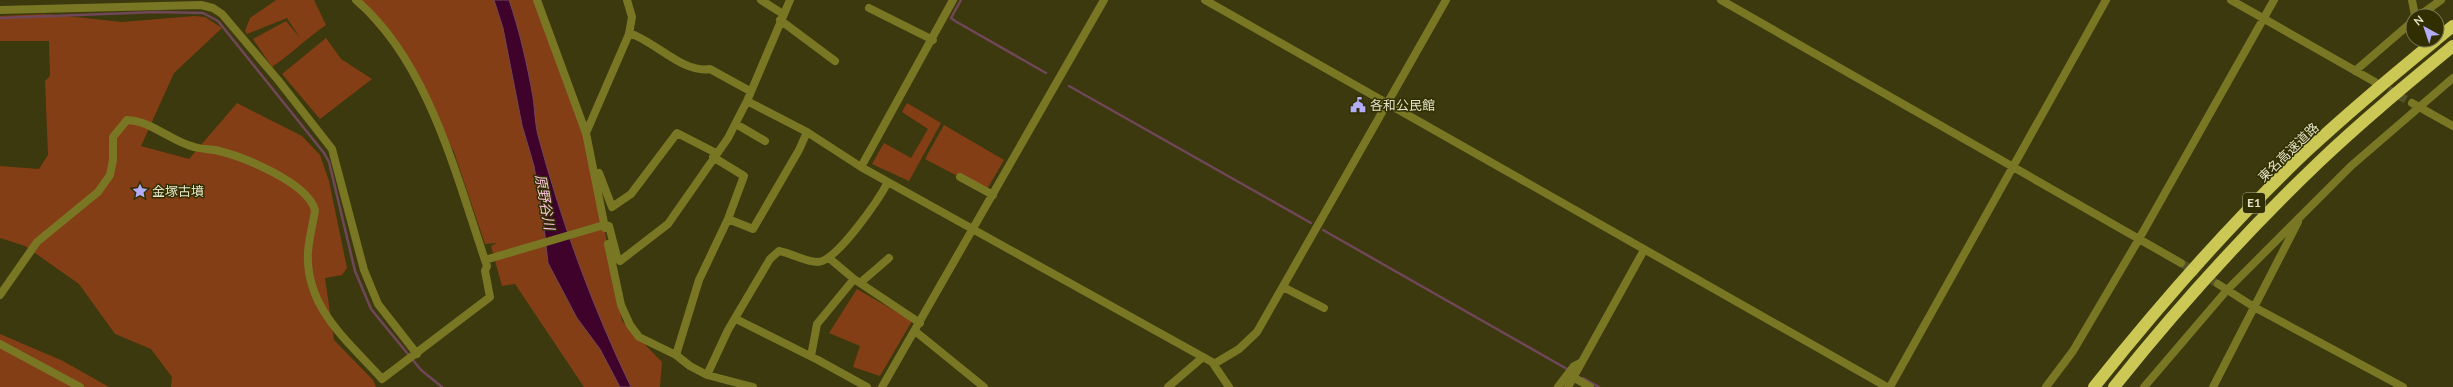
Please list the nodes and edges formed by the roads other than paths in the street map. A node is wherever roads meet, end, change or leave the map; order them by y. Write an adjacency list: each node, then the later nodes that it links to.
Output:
1 (356, 0): 56 (street)
2 (537, 0): 39 (street)
3 (627, 0): 24 (street)
4 (761, 0): 19 (street)
5 (790, 0): 19 (street)
6 (953, 0): 25 (street)
7 (1104, 0): 47 (street)
8 (1205, 0): 34 (street)
9 (1446, 0): 34 (street)
10 (1721, 0): 44 (street)
11 (2106, 0): 44 (street)
12 (2230, 0): 20 (street)
13 (2274, 0): 20 (street)
14 (2441, 0): 17 (street)
15 (119, 3): 18 (street); 68 (street)
16 (869, 8): 25 (street)
17 (2430, 8)
18 (0, 10)
19 (782, 17): 28 (street); 32 (street)
20 (2264, 19): 29 (street); 52 (street)
21 (2453, 26): 23 (highway, 東名高速道路 / E1)
22 (2405, 28): 29 (street)
23 (2445, 32)
24 (629, 33): 32 (street); 39 (street)
25 (933, 40): 43 (street)
26 (2453, 46): 89 (highway, E1)
27 (2425, 48): 88 (highway, 東名高速道路 / E1)
28 (835, 62)
29 (2355, 71): 31 (street)
30 (2453, 78): 35 (street)
31 (2375, 82)
32 (750, 91): 33 (street)
33 (747, 101): 36 (street); 38 (street)
34 (1387, 104): 53 (street); 60 (street)
35 (2415, 105): 37 (street); 48 (street)
36 (736, 124): 40 (street); 41 (street)
37 (2453, 126)
38 (807, 132): 43 (street); 49 (street)
39 (586, 133): 42 (street)
40 (765, 141)
41 (715, 155): 42 (street); 49 (street); 50 (street)
42 (594, 166): 50 (street)
43 (861, 167): 46 (street)
44 (2012, 167): 52 (street); 86 (street)
45 (960, 177): 47 (street)
46 (888, 182): 51 (street); 54 (street)
47 (993, 195): 51 (street)
48 (2302, 215): 61 (street); 64 (street)
49 (728, 219): 69 (street)
50 (600, 226): 56 (street); 69 (street)
51 (973, 229): 66 (street); 71 (street)
52 (2139, 239): 57 (street); 87 (street)
53 (1644, 250): 72 (street); 86 (street)
54 (829, 258): 58 (street); 65 (street)
55 (889, 258): 58 (street)
56 (485, 260): 68 (street)
57 (2181, 263)
58 (857, 281): 66 (street); 70 (street)
59 (2218, 284): 61 (street)
60 (1283, 287): 63 (street); 73 (street)
61 (2227, 290): 64 (street); 90 (street)
62 (0, 295): 68 (street)
63 (1324, 308)
64 (2254, 308): 91 (street); 92 (street)
65 (736, 319): 70 (street); 74 (street)
66 (918, 327): 79 (street); 80 (street)
67 (0, 344): 76 (street)
68 (417, 354)
69 (676, 355): 74 (street)
70 (811, 356): 78 (street)
71 (1203, 357): 73 (street); 81 (street)
72 (1580, 363): 75 (street); 83 (street)
73 (1214, 364): 82 (street)
74 (707, 375): 77 (street)
75 (1573, 377): 84 (street); 85 (street)
76 (80, 387)
77 (753, 387)
78 (868, 387)
79 (882, 387)
80 (984, 387)
81 (1168, 387)
82 (1229, 387)
83 (1558, 387)
84 (1568, 387)
85 (1590, 387)
86 (1888, 387)
87 (2046, 387)
88 (2094, 387)
89 (2114, 387)
90 (2144, 387)
91 (2213, 387)
92 (2402, 387)

